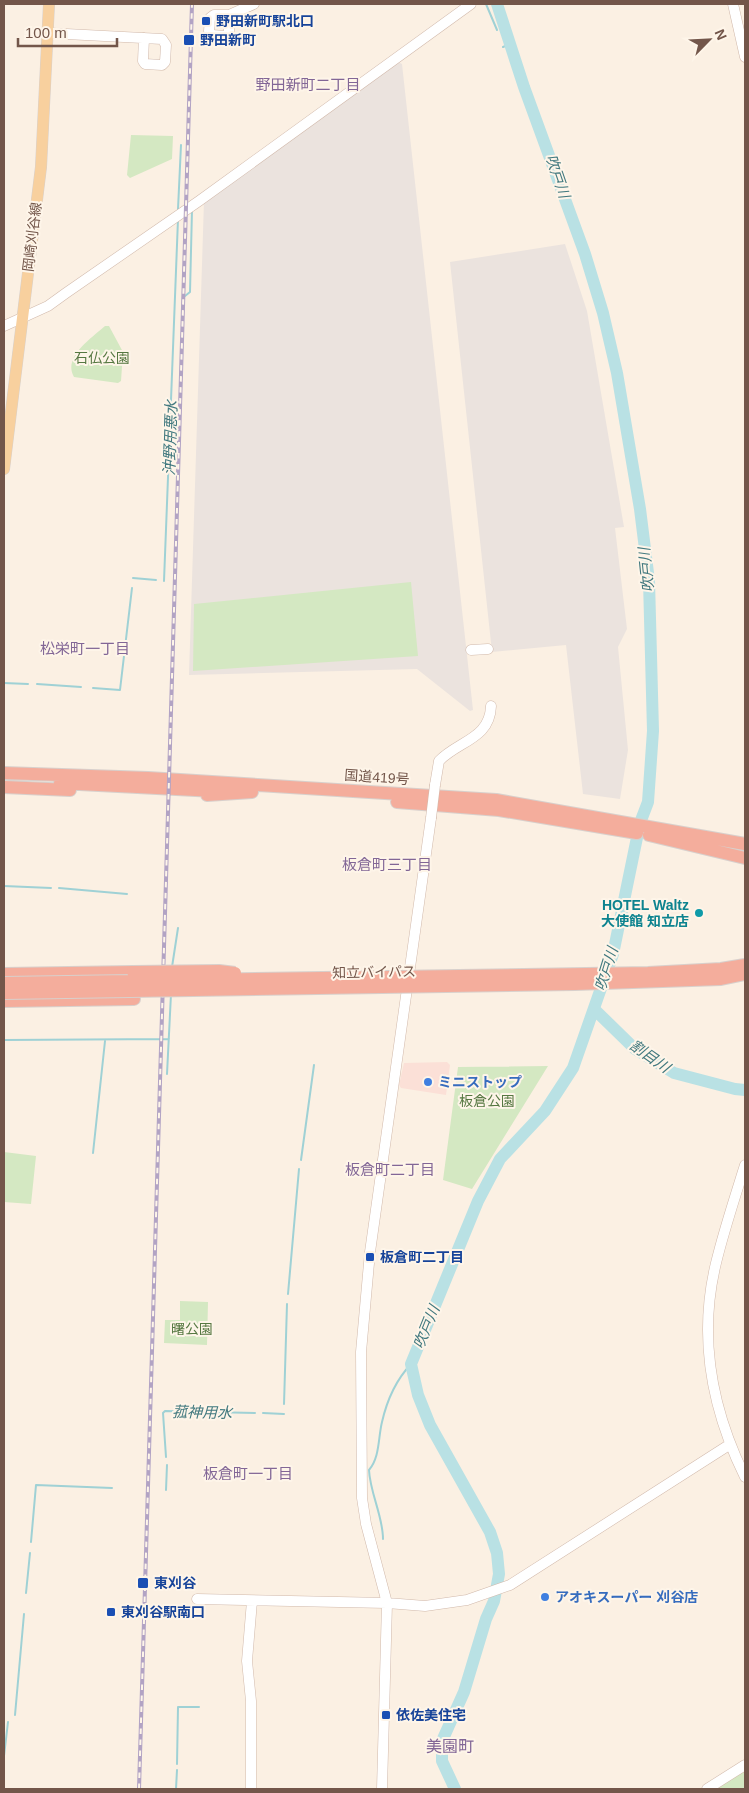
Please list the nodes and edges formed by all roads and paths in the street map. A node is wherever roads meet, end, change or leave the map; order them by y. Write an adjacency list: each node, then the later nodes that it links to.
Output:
1 (49, 4): 6 (main road, 岡崎刈谷線)
2 (254, 4): 5 (street)
3 (471, 4): 9 (street)
4 (733, 4): 8 (street)
5 (229, 15)
6 (47, 33): 7 (street); 9 (main road, 岡崎刈谷線)
7 (144, 38)
8 (745, 57)
9 (22, 319): 10 (street); 11 (main road, 岡崎刈谷線)
10 (4, 326)
11 (4, 469)
12 (488, 649): 13 (street)
13 (471, 650)
14 (491, 706): 39 (street, bridge)
15 (4, 765): 19 (highway)
16 (4, 773): 19 (highway, 国道419号)
17 (4, 781): 19 (highway, 国道419号)
18 (4, 787): 19 (highway)
19 (253, 788): 20 (highway, 国道419号)
20 (621, 825): 21 (highway, 国道419号); 22 (highway, 国道419号)
21 (649, 835): 25 (highway, 国道419号); 26 (highway)
22 (696, 835): 23 (highway); 24 (highway, 国道419号)
23 (745, 840)
24 (745, 844)
25 (745, 852)
26 (745, 858)
27 (745, 965): 31 (highway, 知立バイパス, bridge)
28 (4, 974): 31 (highway, bridge)
29 (745, 974): 31 (highway, 知立バイパス, bridge)
30 (4, 983): 31 (highway, 知立バイパス, bridge)
31 (269, 984): 32 (highway, 知立バイパス, bridge); 33 (highway, bridge)
32 (4, 993)
33 (4, 1001)
34 (745, 1165): 35 (street)
35 (729, 1445): 36 (street); 39 (street)
36 (745, 1477)
37 (197, 1599): 38 (street)
38 (252, 1601): 39 (street); 41 (street)
39 (387, 1603): 42 (street)
40 (745, 1765): 43 (street)
41 (251, 1789)
42 (382, 1789)
43 (707, 1789)

